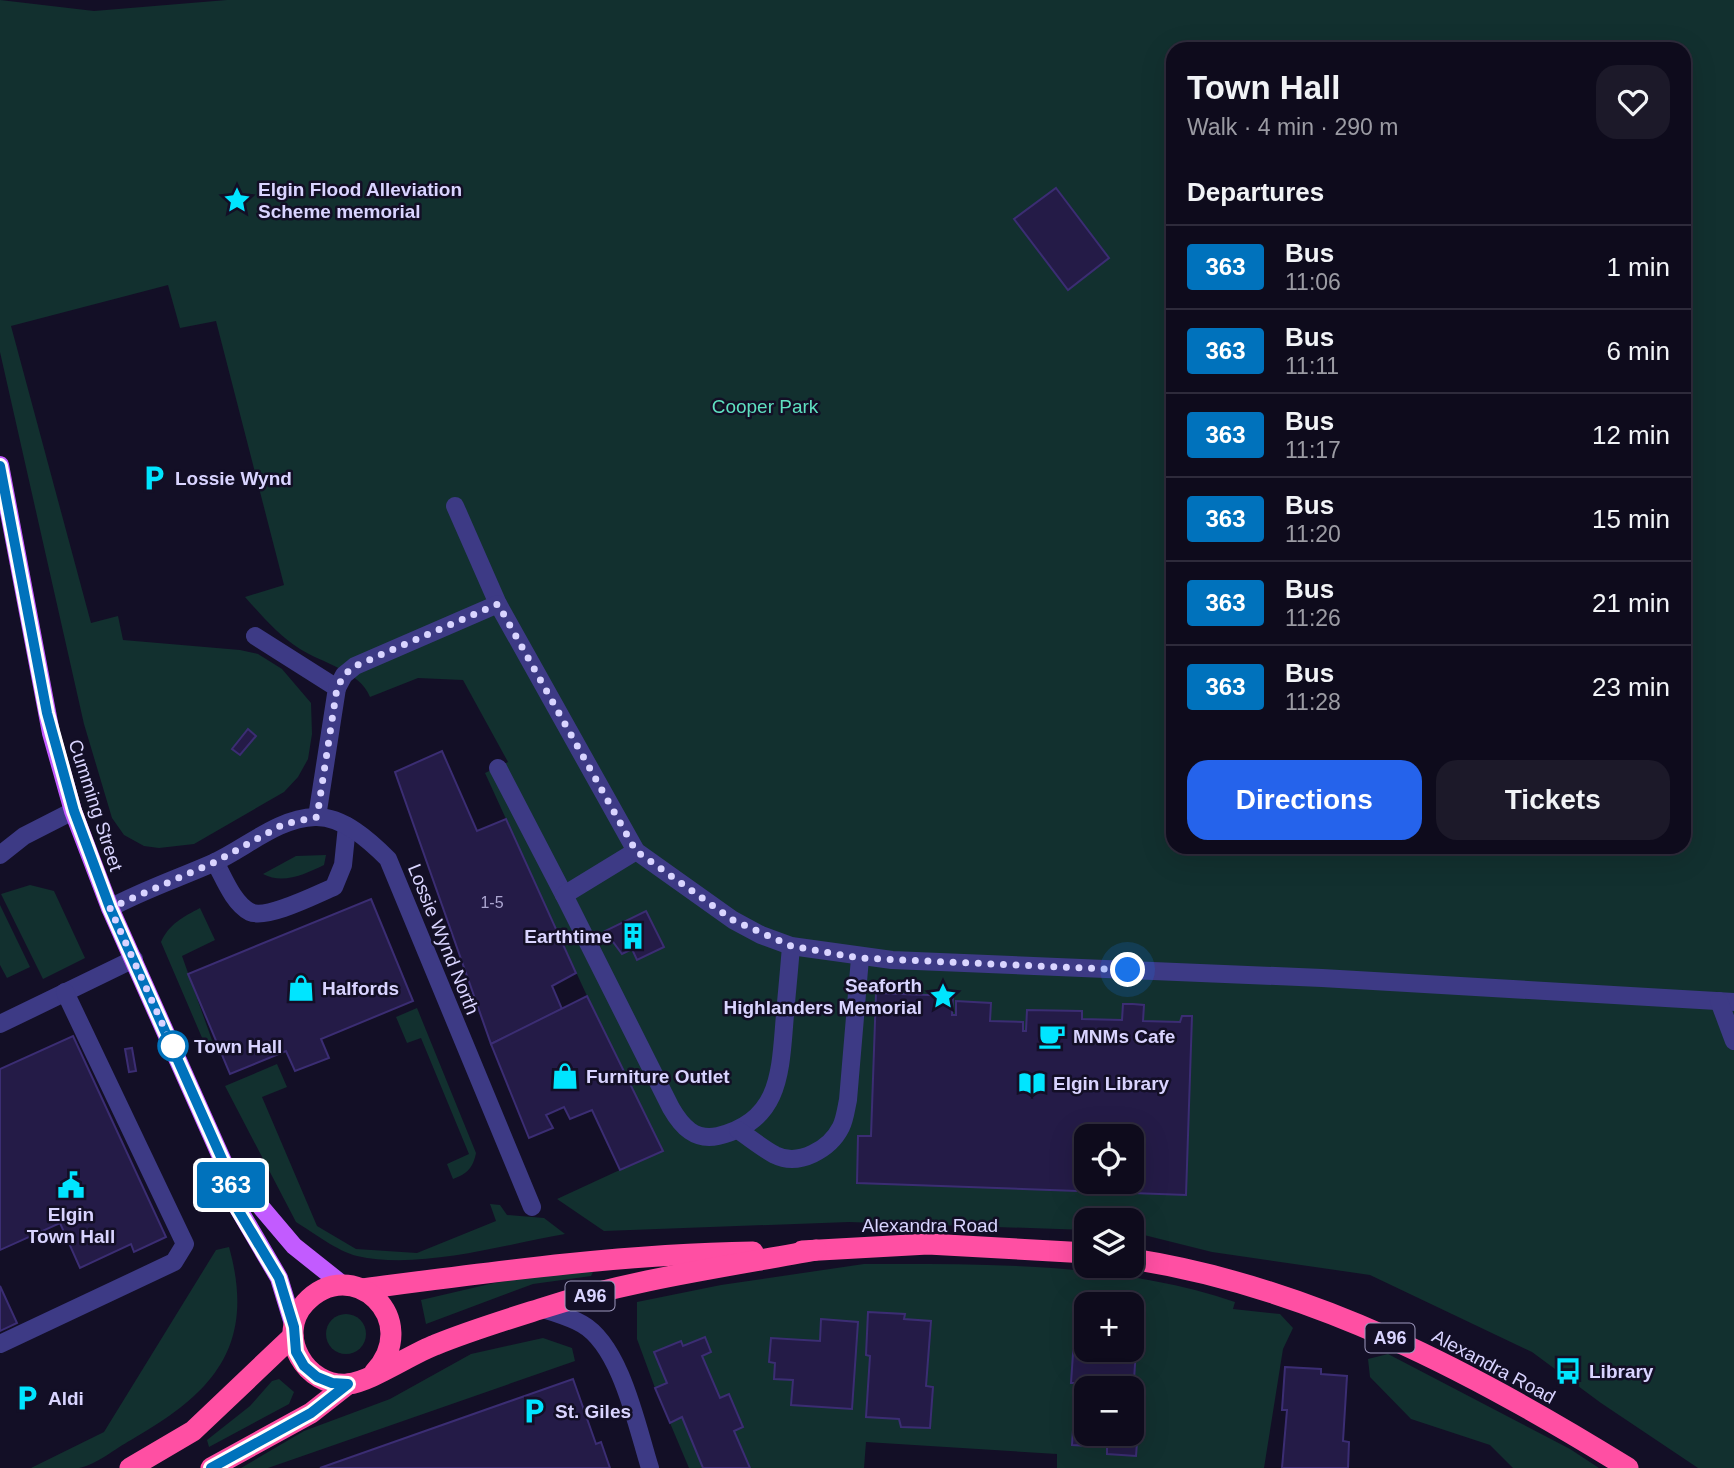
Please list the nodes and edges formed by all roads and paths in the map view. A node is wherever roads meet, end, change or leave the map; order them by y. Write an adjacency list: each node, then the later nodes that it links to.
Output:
1 (0, 466): 7 (main road, Cumming Street)
2 (455, 506): 3 (street)
3 (498, 604): 5 (street); 10 (street)
4 (255, 636): 5 (street)
5 (337, 688): 8 (street)
6 (498, 768): 13 (street)
7 (74, 811): 11 (street); 14 (main road, Cumming Street)
8 (317, 817): 9 (street, Lossie Wynd North); 12 (street, Lossie Wynd North)
9 (347, 826): 12 (street); 24 (street, Lossie Wynd North)
10 (636, 851): 13 (street); 15 (street)
11 (0, 855)
12 (215, 862): 14 (street, Lossie Wynd North)
13 (564, 895): 22 (street)
14 (110, 908): 17 (main road, Cumming Street)
15 (791, 946): 16 (street); 22 (street)
16 (859, 958): 19 (street); 22 (street)
17 (134, 959): 18 (street); 23 (main road, Cumming Street)
18 (65, 992): 20 (street); 31 (street)
19 (1727, 1002): 21 (street)
20 (0, 1024)
21 (1734, 1041)
22 (738, 1130)
23 (230, 1177): 28 (main road, Cumming Street); 30 (main road, Cumming Street)
24 (532, 1207)
25 (816, 1251): 26 (highway, Alexandra Road / A96); 28 (highway, A96); 29 (highway, A96)
26 (1074, 1253)
27 (1144, 1261): 37 (highway, Alexandra Road / A96)
28 (353, 1287): 30 (highway, A96); 32 (highway)
29 (541, 1308): 32 (highway, A96); 36 (street)
30 (294, 1331): 33 (highway); 34 (highway, A96)
31 (0, 1344)
32 (374, 1373): 33 (highway, A96)
33 (348, 1384): 35 (highway, A96)
34 (130, 1468)
35 (211, 1468)
36 (650, 1468)
37 (1628, 1468)

